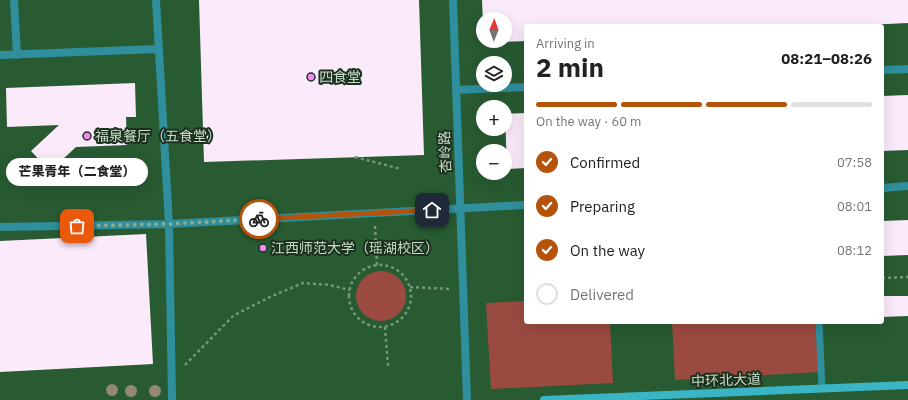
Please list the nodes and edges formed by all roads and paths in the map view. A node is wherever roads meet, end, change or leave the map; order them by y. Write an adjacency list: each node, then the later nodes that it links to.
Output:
1 (14, 0): 5 (street)
2 (156, 0): 4 (street)
3 (453, 0): 10 (street, 杏岭路)
4 (158, 49): 5 (street); 18 (street)
5 (17, 54): 6 (street)
6 (0, 55)
7 (908, 69): 8 (street)
8 (884, 70)
9 (524, 87): 10 (street)
10 (456, 90): 16 (street, 杏岭路)
11 (355, 157): 12 (path)
12 (400, 170)
13 (908, 186): 14 (street)
14 (884, 188)
15 (524, 205): 16 (street)
16 (460, 208): 17 (street); 24 (street, 杏岭路)
17 (374, 213): 18 (street); 20 (path)
18 (169, 224): 19 (street); 29 (street)
19 (0, 227)
20 (377, 266): 23 (path); 25 (path)
21 (908, 277): 22 (path)
22 (884, 278)
23 (410, 287): 24 (path); 27 (path)
24 (463, 289): 33 (street, 杏岭路)
25 (350, 290): 27 (path); 29 (path)
26 (819, 324): 31 (lane)
27 (385, 327): 28 (path)
28 (388, 366)
29 (172, 379): 32 (street)
30 (908, 385): 31 (street, 中环北大道)
31 (822, 388): 34 (street, 中环北大道)
32 (172, 400)
33 (467, 400)
34 (544, 400)

